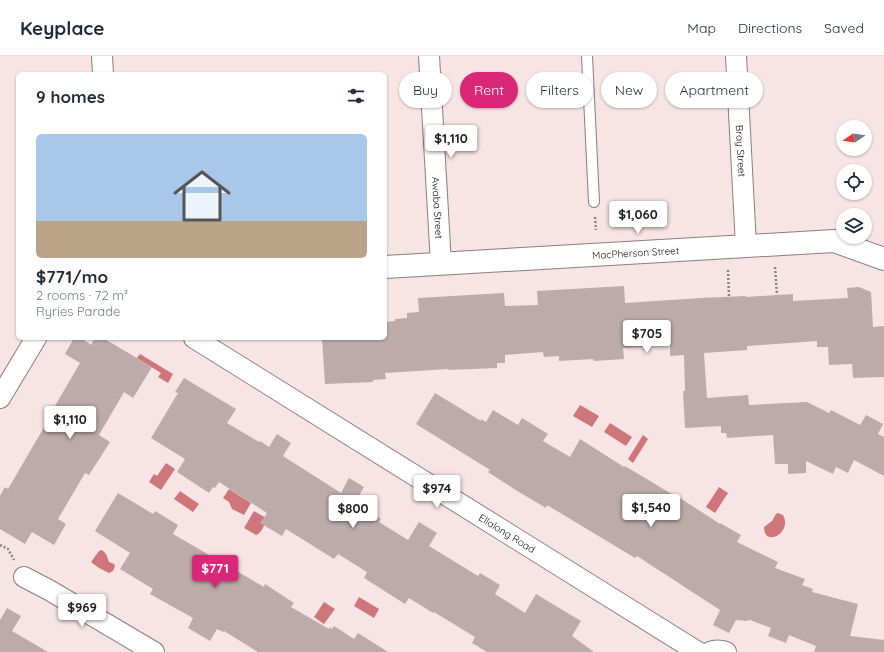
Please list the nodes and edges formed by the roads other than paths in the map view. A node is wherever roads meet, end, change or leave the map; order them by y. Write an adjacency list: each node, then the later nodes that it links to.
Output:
1 (102, 56): 5 (street)
2 (429, 56): 9 (street, Awaba Street)
3 (587, 56): 6 (lane)
4 (736, 56): 7 (street, Bray Street)
5 (103, 72)
6 (594, 202)
7 (746, 246): 8 (street, MacPherson Street); 9 (street, MacPherson Street)
8 (884, 259)
9 (441, 264): 10 (street, MacPherson Street)
10 (387, 267)
11 (35, 340): 13 (street)
12 (199, 340): 16 (street, Ellalong Road)
13 (0, 398)
14 (24, 577): 15 (street)
15 (154, 652)
16 (698, 652)
17 (710, 652): 18 (street)
18 (726, 652)

